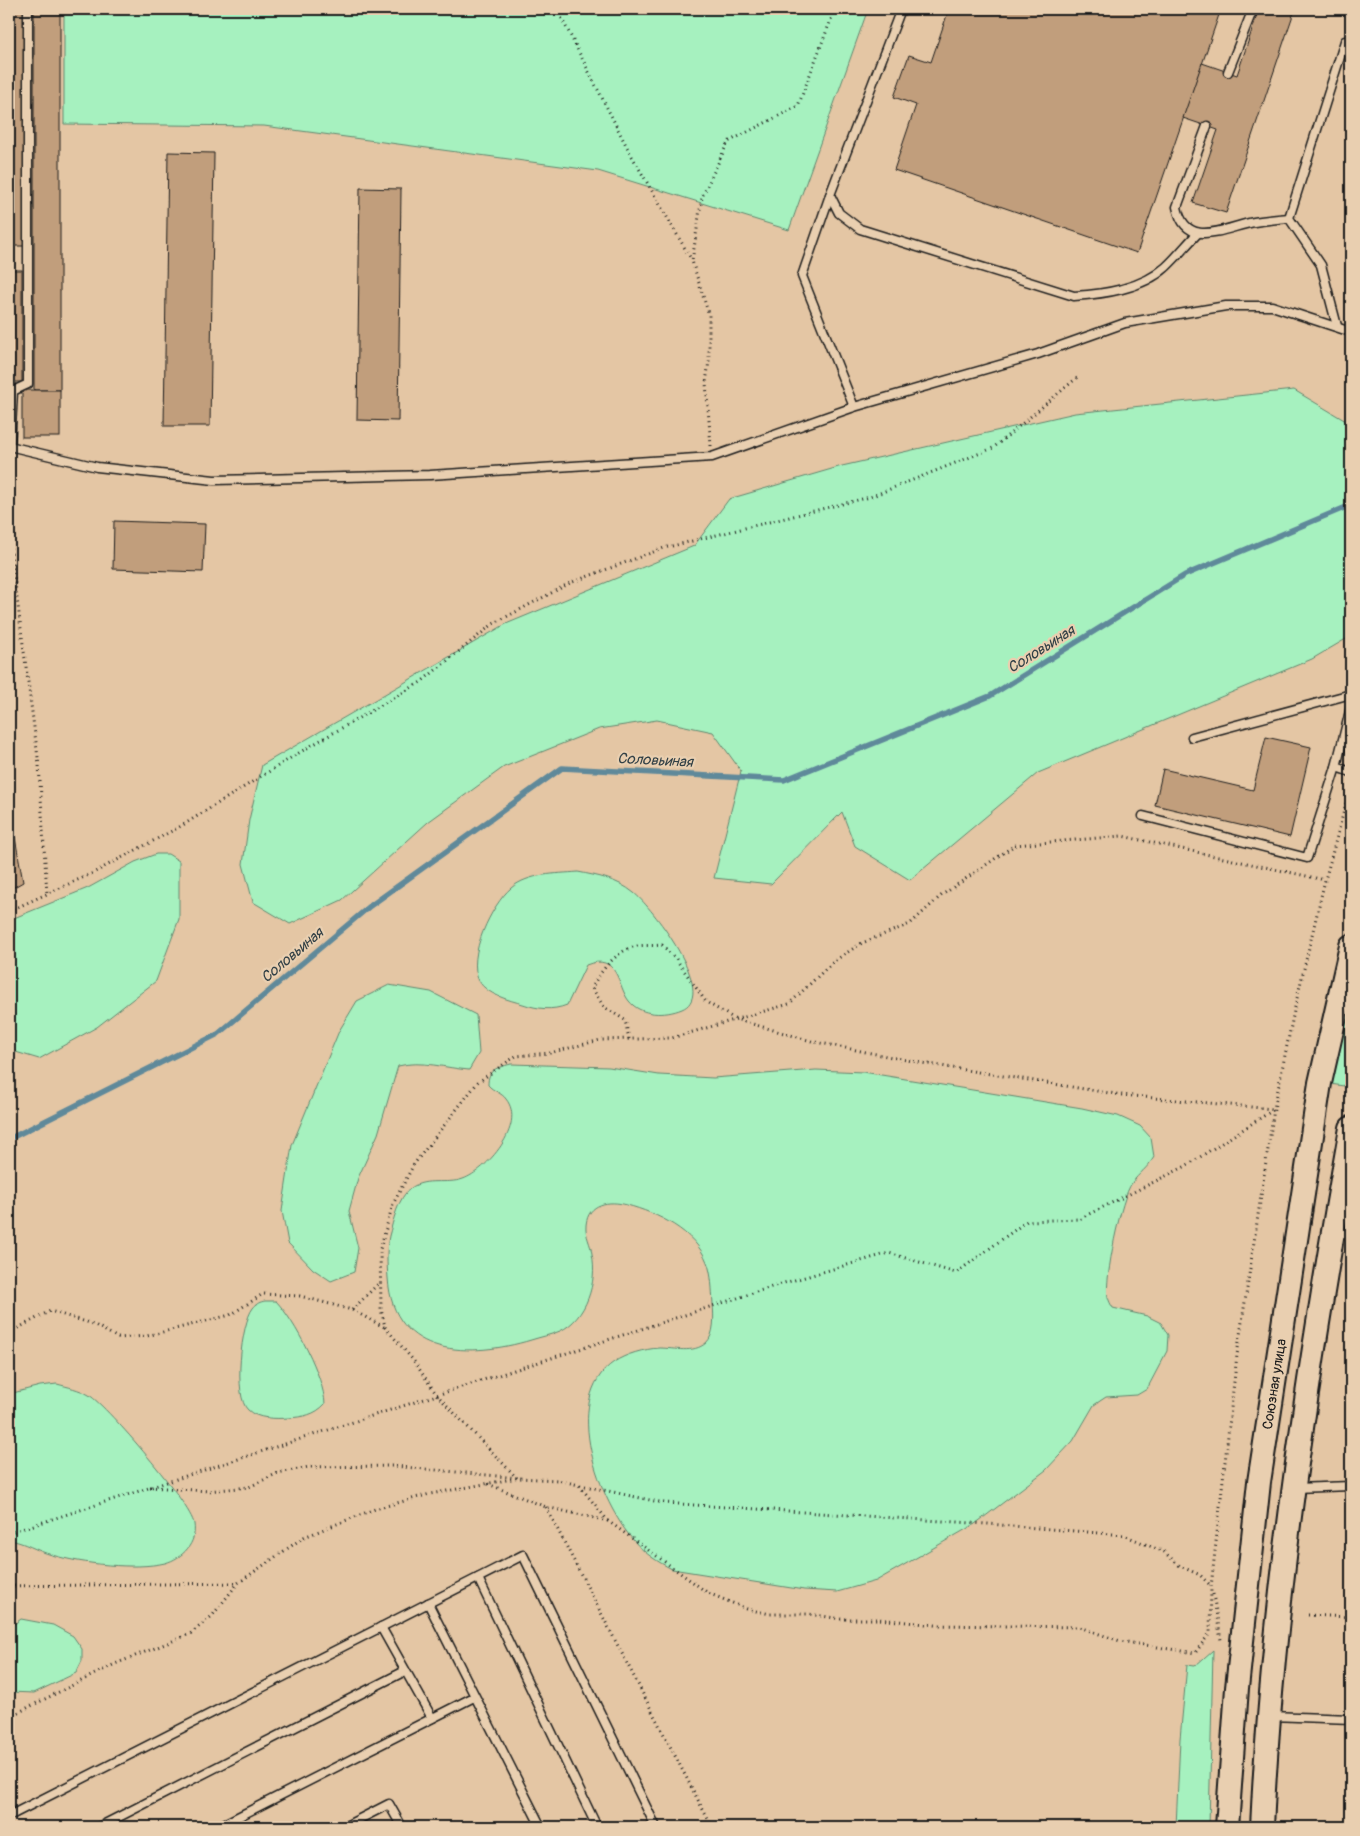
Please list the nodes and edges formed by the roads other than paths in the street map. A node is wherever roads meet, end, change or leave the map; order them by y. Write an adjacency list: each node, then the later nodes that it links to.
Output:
1 (28, 9): 13 (lane)
2 (901, 9): 7 (lane)
3 (1252, 9): 5 (lane)
4 (1351, 43): 8 (lane)
5 (1228, 72)
6 (1207, 126): 9 (lane)
7 (830, 195): 9 (lane); 12 (lane)
8 (1289, 218): 9 (lane); 10 (lane)
9 (1198, 233)
10 (1337, 326): 11 (lane); 12 (lane)
11 (1351, 332)
12 (854, 407): 13 (lane)
13 (10, 446)
14 (1351, 694): 16 (lane)
15 (1351, 707): 17 (lane)
16 (1192, 737)
17 (1336, 768): 18 (lane); 19 (lane)
18 (1351, 772)
19 (1142, 816)
20 (1351, 946): 34 (main road, Союзная улица)
21 (1351, 1128): 22 (main road)
22 (1342, 1232): 24 (main road)
23 (1351, 1486): 24 (lane)
24 (1293, 1488): 30 (main road)
25 (478, 1578): 26 (lane); 41 (lane); 42 (lane)
26 (428, 1603): 27 (lane); 29 (lane)
27 (381, 1627): 28 (lane); 33 (lane)
28 (406, 1671): 31 (lane); 36 (lane)
29 (474, 1697): 31 (lane); 40 (lane)
30 (1270, 1716): 32 (lane); 35 (main road)
31 (432, 1718): 37 (lane)
32 (1351, 1719)
33 (9, 1816)
34 (1228, 1819): 35 (main road)
35 (1262, 1820)
36 (99, 1827)
37 (218, 1827)
38 (344, 1827): 39 (lane)
39 (402, 1827)
40 (541, 1827)
41 (597, 1827)
42 (656, 1827)

